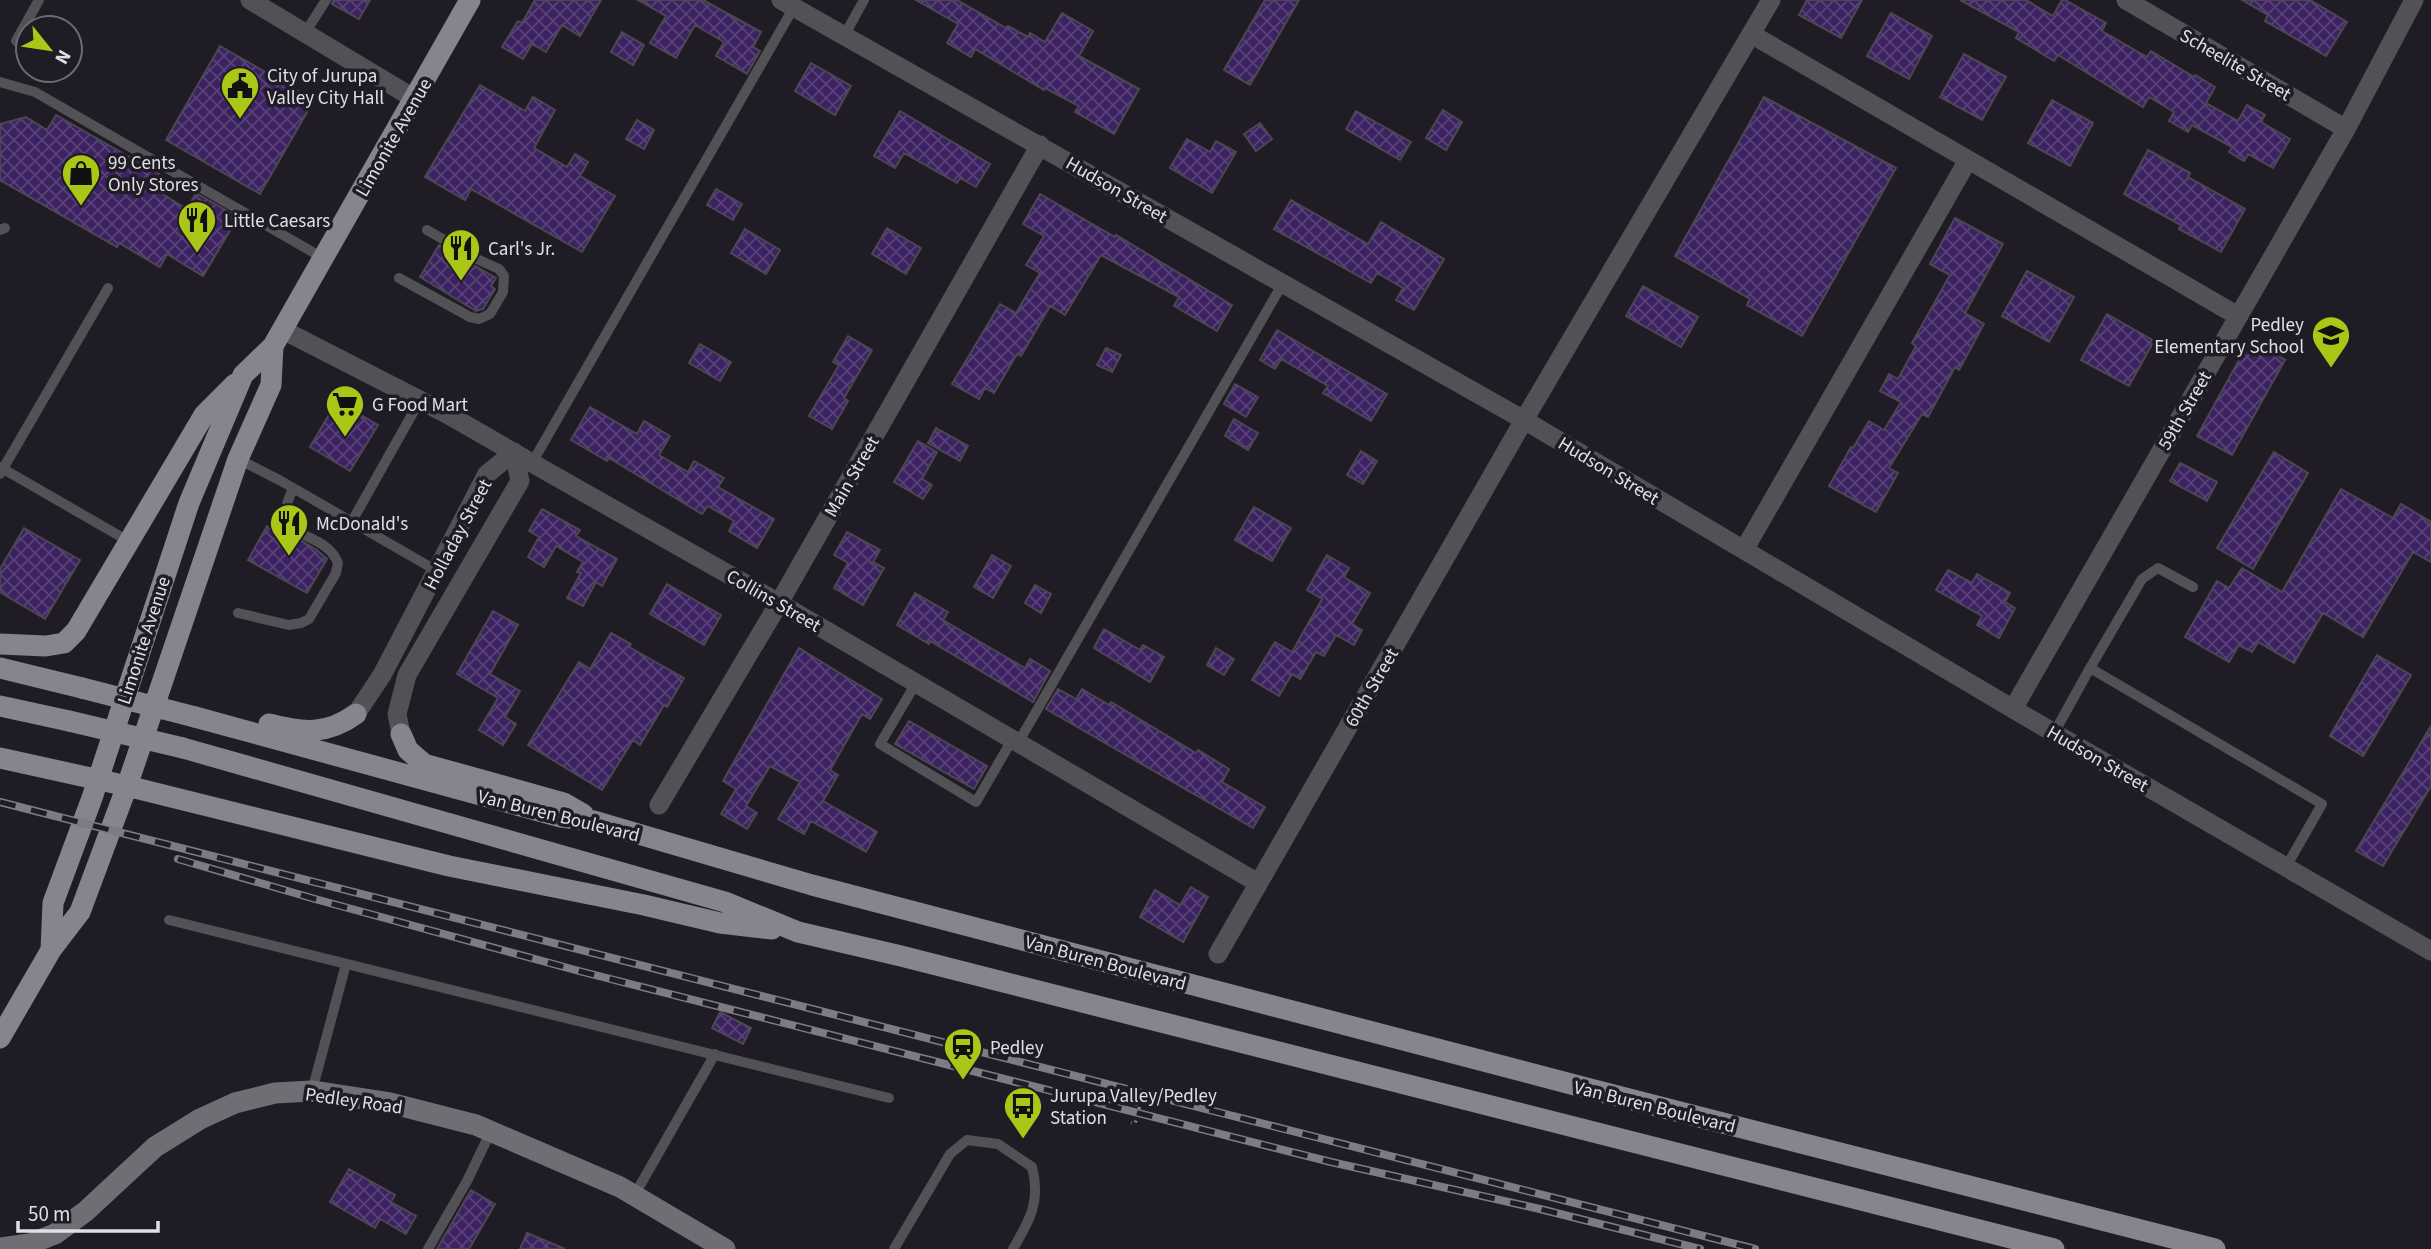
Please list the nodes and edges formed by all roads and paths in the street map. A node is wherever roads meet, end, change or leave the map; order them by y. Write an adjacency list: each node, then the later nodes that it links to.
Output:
1 (250, 0): 9 (street)
2 (326, 0): 9 (lane)
3 (470, 0): 13 (main road, Limonite Avenue)
4 (864, 0): 11 (lane)
5 (1771, 0): 10 (street, 60th Street)
6 (2126, 0): 14 (street, Scheelite Street)
7 (2414, 0): 14 (street, 59th Street)
8 (788, 4): 11 (street, Hudson Street); 29 (lane)
9 (305, 33): 13 (street)
10 (1751, 34): 16 (street); 26 (street, 60th Street)
11 (844, 36): 15 (street, Hudson Street)
12 (0, 82): 18 (lane)
13 (415, 99): 18 (main road, Limonite Avenue)
14 (2346, 129): 22 (street, 59th Street)
15 (1040, 145): 20 (street, Hudson Street); 37 (street, Main Street)
16 (1968, 160): 22 (street); 34 (street)
17 (428, 230): 19 (lane)
18 (323, 258): 23 (main road, Limonite Avenue)
19 (399, 278)
20 (1283, 284): 26 (street, Hudson Street); 49 (lane)
21 (108, 288): 30 (lane)
22 (2238, 316): 44 (street, 59th Street)
23 (278, 338): 24 (main road, Limonite Avenue); 25 (street, Collins Street); 28 (main road, Limonite Avenue)
24 (243, 375): 33 (main road); 51 (main road, Limonite Avenue)
25 (419, 402): 27 (street, Collins Street); 32 (lane)
26 (1524, 420): 34 (street, Hudson Street); 56 (street, 60th Street)
27 (514, 452): 29 (street, Collins Street); 35 (street, Holladay Street); 48 (street, Holladay Street)
28 (238, 459): 31 (lane); 52 (main road, Limonite Avenue)
29 (532, 463): 37 (street, Collins Street)
30 (1, 470): 33 (lane)
31 (293, 489): 32 (lane); 38 (lane)
32 (351, 523): 35 (lane)
33 (131, 542): 39 (main road)
34 (1744, 550): 44 (street, Hudson Street)
35 (437, 571): 45 (street, Holladay Street)
36 (2193, 587): 41 (lane)
37 (779, 603): 42 (street, Collins Street); 53 (street, Main Street)
38 (238, 613)
39 (0, 644)
40 (0, 668): 46 (main road, Van Buren Boulevard, bridge)
41 (2090, 668): 47 (lane); 55 (lane)
42 (916, 683): 49 (street, Collins Street); 49 (lane)
43 (0, 706): 58 (main road, Van Buren Boulevard, bridge)
44 (2014, 709): 47 (street, Hudson Street)
45 (356, 714): 46 (main road)
46 (195, 717): 54 (main road, Van Buren Boulevard)
47 (2054, 733): 55 (street, Hudson Street)
48 (401, 734): 54 (main road)
49 (1015, 741): 56 (street, Collins Street)
50 (0, 758): 51 (main road)
51 (97, 779): 52 (main road); 59 (main road, Limonite Avenue)
52 (127, 786): 58 (main road); 59 (main road, Limonite Avenue)
53 (659, 805)
54 (594, 821): 78 (main road, Van Buren Boulevard)
55 (2287, 867): 60 (street, Hudson Street)
56 (1258, 883): 61 (street, 60th Street)
57 (169, 920): 62 (lane)
58 (798, 932): 77 (main road, Van Buren Boulevard)
59 (51, 950): 63 (main road, Limonite Avenue)
60 (2431, 951)
61 (1218, 954)
62 (346, 964): 64 (lane); 66 (lane)
63 (0, 1038)
64 (715, 1054): 67 (lane); 70 (lane)
65 (1081, 1090): 68 (path)
66 (312, 1091): 69 (street, Pedley Road); 71 (street, Pedley Road)
67 (890, 1098)
68 (1131, 1123)
69 (491, 1132): 70 (street, Pedley Road); 73 (lane)
70 (634, 1196): 74 (street, Pedley Road)
71 (29, 1247): 72 (street, Pedley Road)
72 (0, 1248)
73 (428, 1249)
74 (725, 1249)
75 (894, 1249): 76 (lane)
76 (1013, 1249)
77 (2054, 1249)
78 (2214, 1249)

